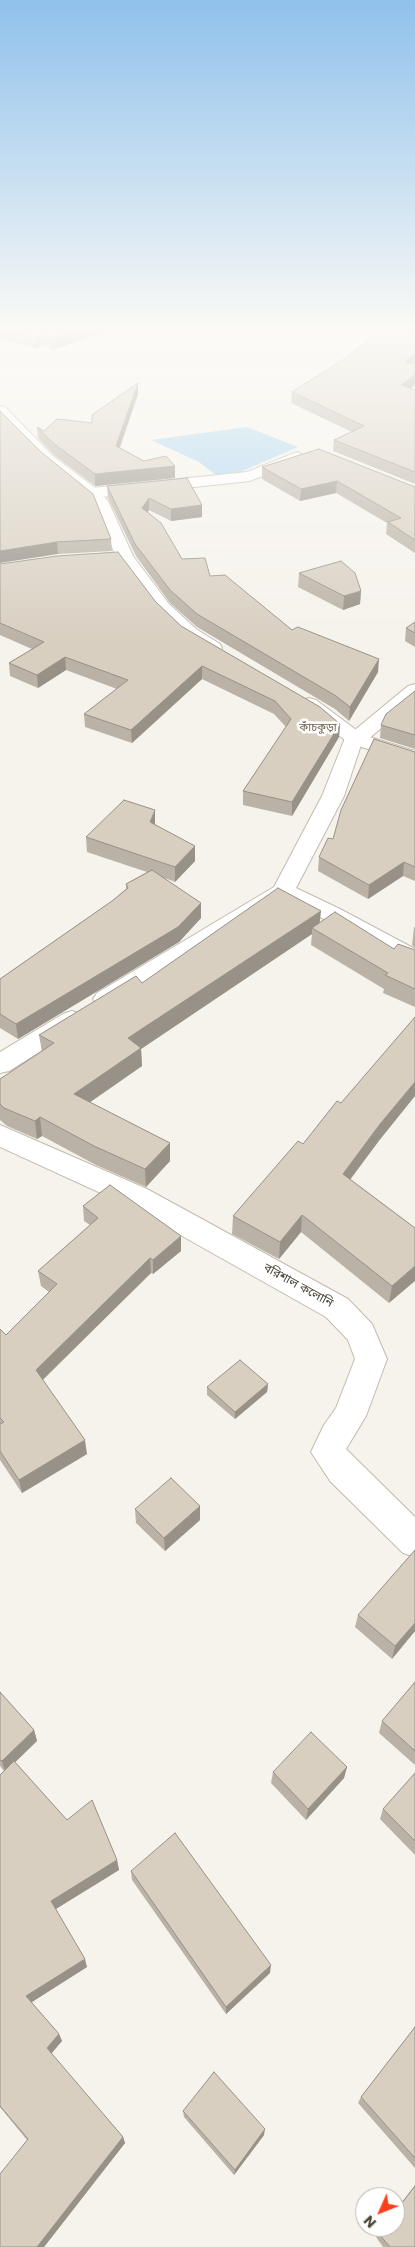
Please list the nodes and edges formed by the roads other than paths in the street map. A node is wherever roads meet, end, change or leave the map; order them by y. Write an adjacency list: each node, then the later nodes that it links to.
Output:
1 (24, 435): 3 (street)
2 (312, 453): 3 (street)
3 (92, 493): 4 (street)
4 (125, 557): 5 (street); 6 (street)
5 (106, 558)
6 (226, 656)
7 (415, 690): 9 (street)
8 (294, 694): 9 (street)
9 (356, 738): 10 (street); 11 (street)
10 (415, 758)
11 (283, 892): 12 (street); 13 (street)
12 (415, 959)
13 (0, 1064)
14 (0, 1135): 15 (street, বরিশাল কলোনি)
15 (415, 1541)

